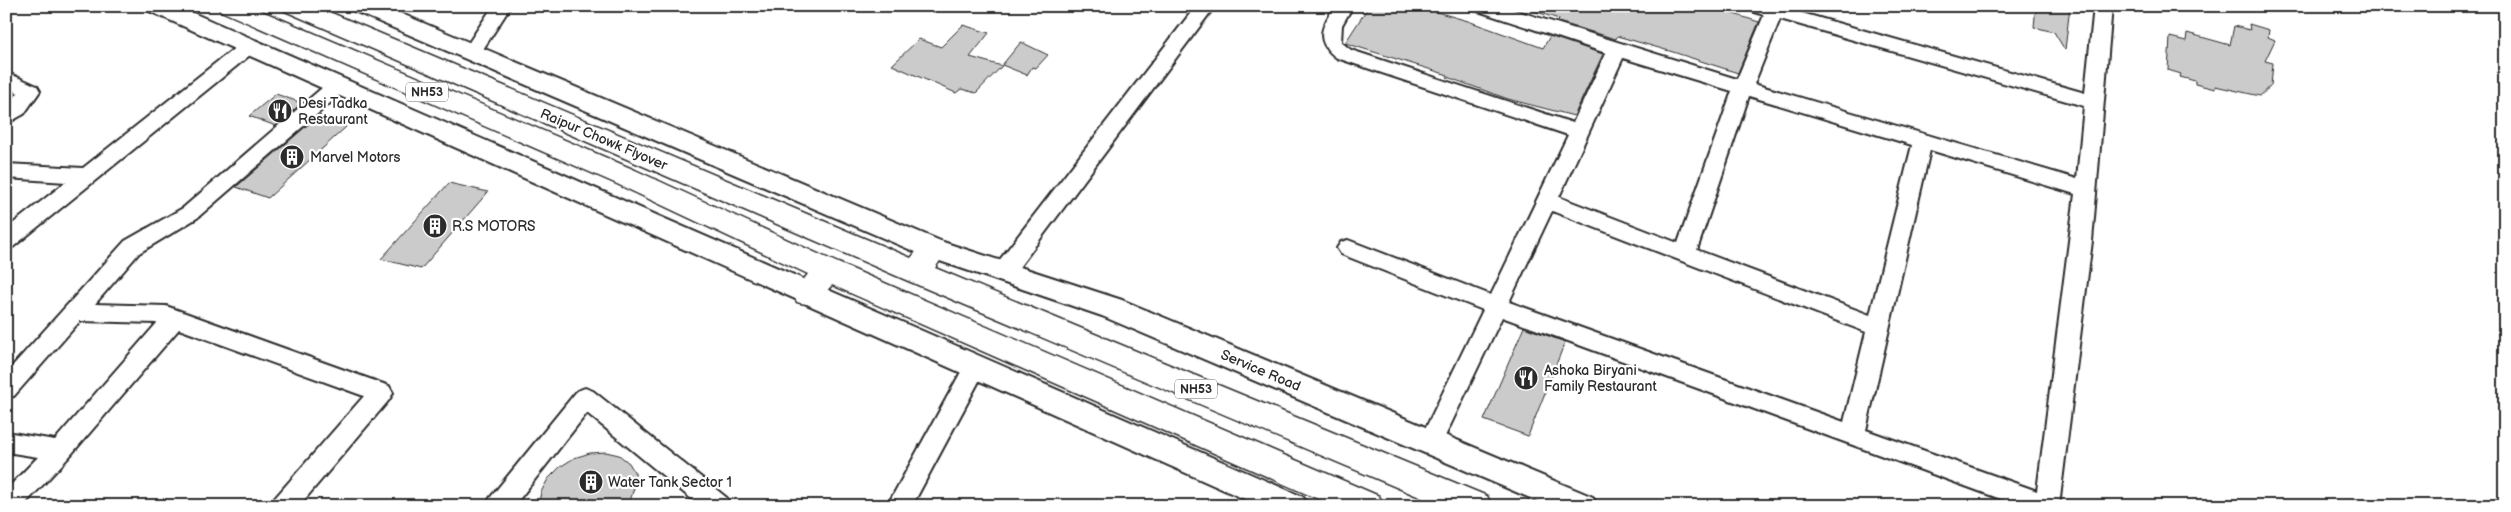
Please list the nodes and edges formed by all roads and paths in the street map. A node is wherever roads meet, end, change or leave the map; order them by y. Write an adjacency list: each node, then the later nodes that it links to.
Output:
1 (157, 6): 11 (street)
2 (229, 6): 29 (highway, Raipur Chowk Flyover / NH53)
3 (293, 6): 30 (highway, Raipur Chowk Flyover / NH53)
4 (362, 6): 13 (street, Service Road)
5 (502, 6): 13 (street)
6 (1206, 6): 31 (street)
7 (1344, 6): 19 (street)
8 (1481, 6): 12 (street)
9 (2104, 6): 17 (street)
10 (1764, 9): 16 (street); 17 (street)
11 (248, 47): 15 (street); 22 (street)
12 (1617, 50): 16 (street); 19 (street)
13 (471, 53): 27 (street, Service Road)
14 (6, 78): 18 (street)
15 (337, 86): 32 (street); 34 (street)
16 (1744, 87): 20 (street); 28 (street)
17 (2093, 102): 23 (street)
18 (6, 117)
19 (1579, 132): 24 (street)
20 (1922, 140): 23 (street); 36 (street)
21 (6, 171): 22 (street)
22 (86, 176): 25 (street)
23 (2084, 189): 52 (street)
24 (1547, 201): 28 (street); 33 (street)
25 (6, 241)
26 (1348, 248): 33 (street)
27 (934, 249): 30 (highway); 31 (street, Service Road)
28 (1685, 254): 36 (street)
29 (828, 271): 32 (highway); 49 (highway, NH53)
30 (916, 272): 50 (highway, NH53)
31 (1003, 272): 41 (street, Service Road)
32 (808, 294): 37 (street)
33 (1496, 306): 39 (street); 41 (street)
34 (75, 312): 35 (street); 38 (street)
35 (175, 318): 42 (street); 44 (street)
36 (1879, 328): 39 (street)
37 (975, 368): 47 (street); 48 (street)
38 (6, 390)
39 (1853, 435): 52 (street)
40 (6, 442): 42 (street)
41 (1431, 442): 51 (street, Service Road)
42 (60, 451): 43 (street)
43 (7, 506)
44 (284, 506)
45 (499, 506): 46 (street)
46 (718, 506)
47 (899, 506)
48 (1292, 506)
49 (1368, 506)
50 (1476, 506)
51 (1582, 506)
52 (2047, 506)

